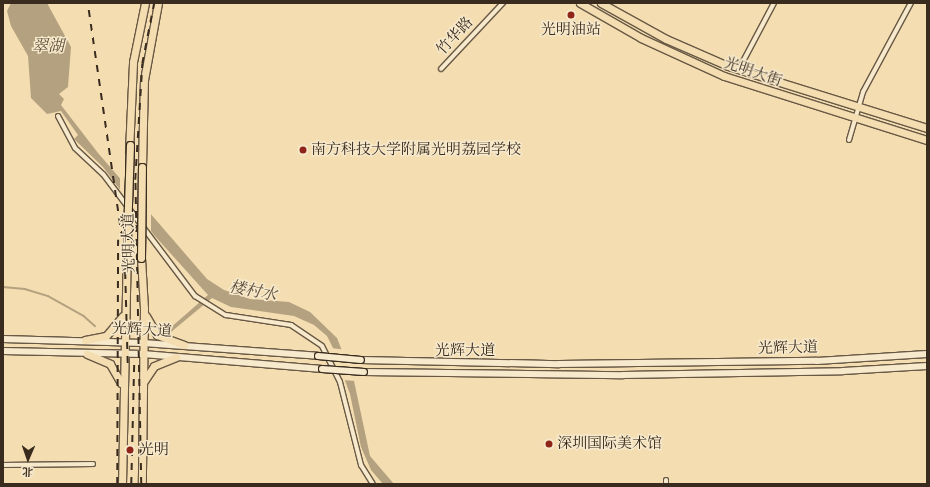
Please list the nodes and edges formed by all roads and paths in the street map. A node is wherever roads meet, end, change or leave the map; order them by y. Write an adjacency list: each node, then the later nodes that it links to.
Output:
1 (145, 3): 17 (main road)
2 (158, 3): 19 (main road, 光明大道, bridge)
3 (503, 3): 8 (street, 竹华路)
4 (580, 3): 12 (main road, 光明大街)
5 (601, 3): 9 (main road, 光明大街)
6 (774, 3): 9 (street)
7 (911, 3): 10 (street)
8 (441, 69)
9 (739, 69): 10 (main road, 光明大街)
10 (858, 108): 12 (street); 13 (main road, 光明大街)
11 (58, 116): 38 (street)
12 (854, 119): 14 (street); 15 (main road, 光明大街)
13 (927, 128)
14 (849, 140)
15 (927, 140)
16 (130, 145): 18 (main road, 光明大道, bridge)
17 (129, 180)
18 (125, 306): 21 (main road); 22 (main road, 光明大道)
19 (144, 308): 23 (main road, 光明大道); 24 (main road)
20 (3, 339): 21 (main road, 光辉大道)
21 (85, 340): 22 (main road, 光辉大道)
22 (124, 342): 23 (main road, 光辉大道); 27 (main road, 光明大道)
23 (144, 343): 24 (main road, 光辉大道); 28 (main road, 光明大道)
24 (184, 345): 29 (main road, 光辉大道, bridge)
25 (3, 351): 26 (main road, 光辉大道)
26 (87, 354): 27 (main road, 光辉大道); 33 (main road)
27 (124, 354): 28 (main road, 光辉大道); 33 (main road, 光明大道)
28 (143, 354): 30 (main road, 光辉大道); 32 (main road, 光明大道)
29 (927, 354)
30 (176, 357): 31 (main road, 光辉大道, bridge); 32 (main road)
31 (927, 366)
32 (143, 387): 37 (main road, 光明大道)
33 (123, 392): 36 (main road, 光明大道)
34 (93, 464): 35 (street)
35 (3, 465)
36 (122, 484)
37 (142, 484)
38 (373, 484)

